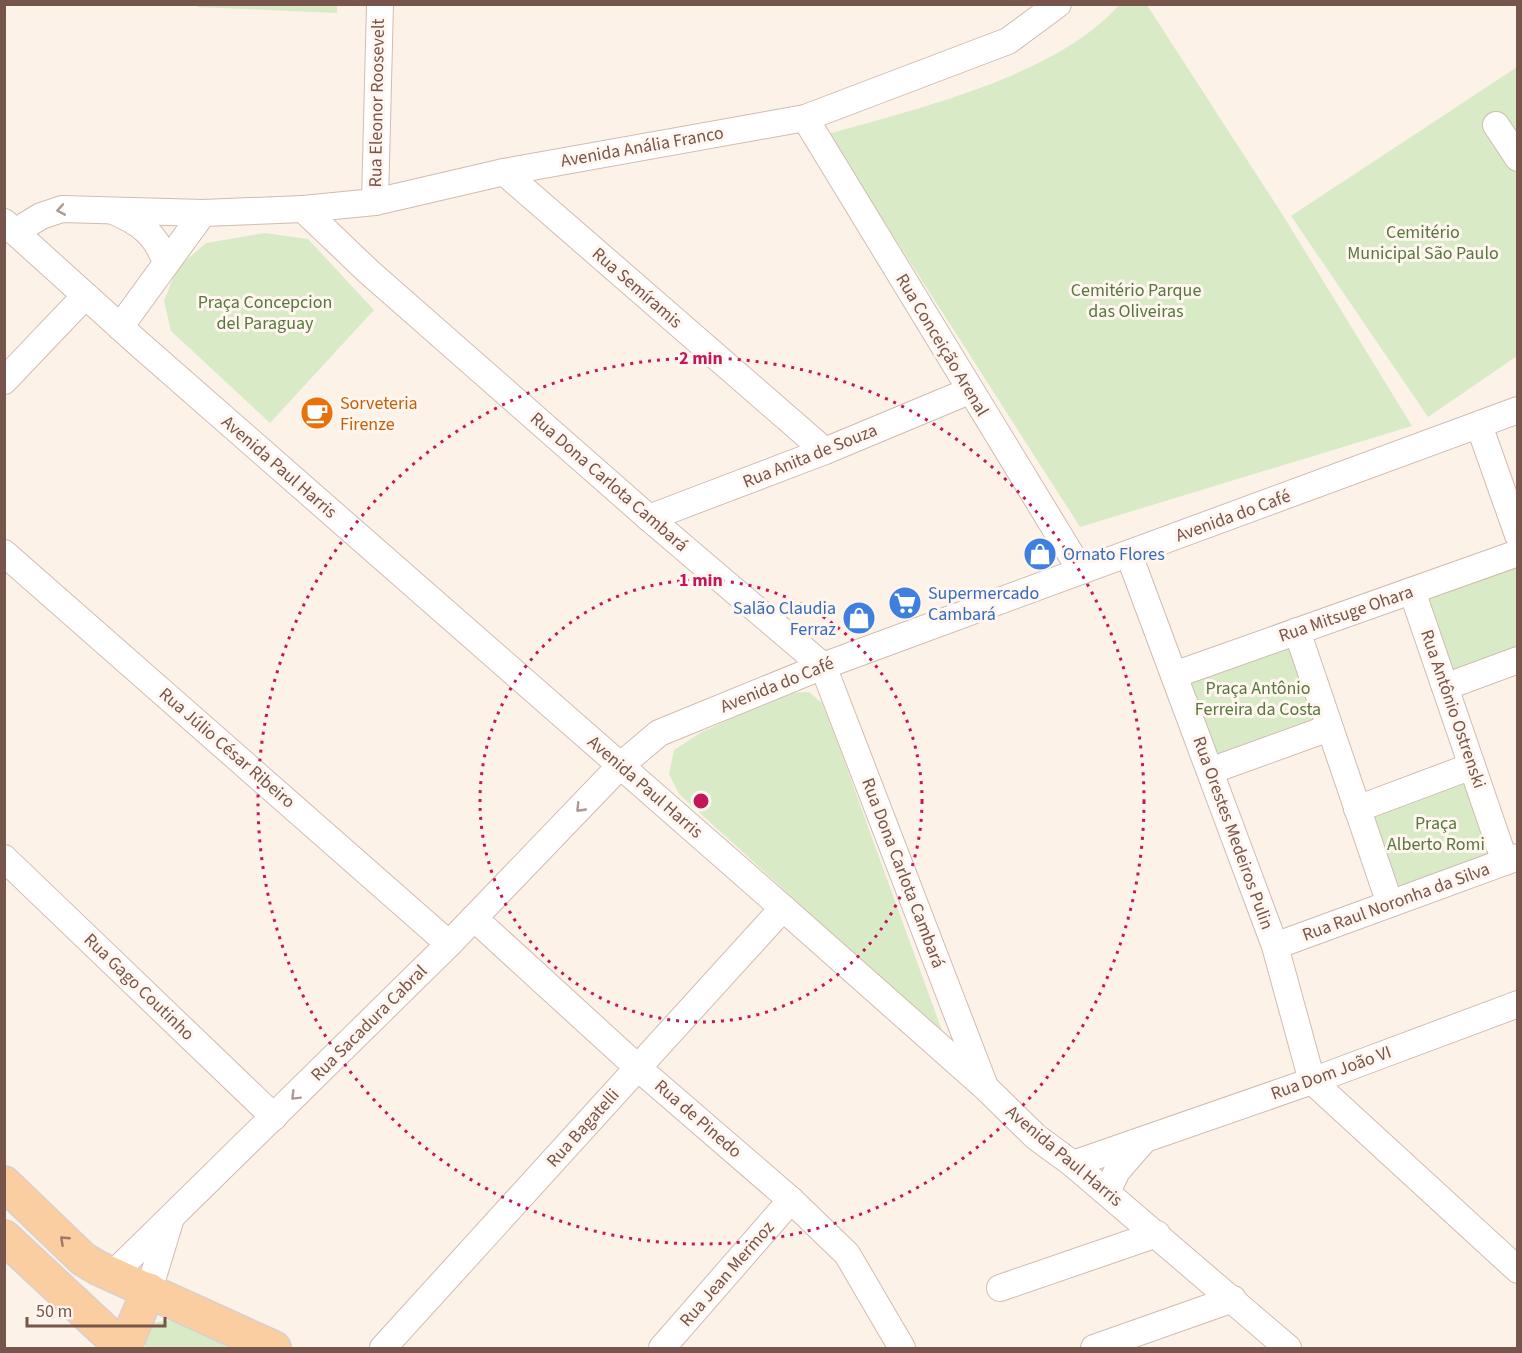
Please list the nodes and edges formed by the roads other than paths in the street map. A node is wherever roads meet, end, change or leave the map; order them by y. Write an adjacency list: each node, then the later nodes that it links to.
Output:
1 (380, 4): 7 (street, Rua Eleonor Roosevelt)
2 (1058, 4): 3 (street, Avenida Anália Franco)
3 (805, 118): 6 (street, Avenida Anália Franco); 16 (street, Rua Conceição Arenal)
4 (1496, 125): 5 (street)
5 (1518, 158)
6 (504, 172): 7 (street, Avenida Anália Franco); 19 (street, Rua Semíramis)
7 (375, 202): 9 (street, Avenida Anália Franco)
8 (107, 208): 10 (street, Avenida Anália Franco); 11 (street, Avenida Anália Franco, one-way to 11); 12 (street)
9 (303, 209): 10 (street, Avenida Anália Franco); 20 (street, Rua Dona Carlota Cambará)
10 (203, 213): 12 (street)
11 (10, 227): 13 (street, Avenida Paul Harris)
12 (166, 263): 14 (street)
13 (85, 296): 14 (street, Avenida Paul Harris); 15 (street)
14 (120, 327): 33 (street, Avenida Paul Harris)
15 (4, 381)
16 (969, 391): 19 (street, Rua Anita de Souza); 25 (street, Rua Conceição Arenal)
17 (1518, 410): 18 (street, Avenida do Café)
18 (1479, 425): 21 (street); 24 (street, Avenida do Café)
19 (825, 451): 20 (street, Rua Anita de Souza)
20 (649, 518): 29 (street, Rua Dona Carlota Cambará)
21 (1518, 535)
22 (4, 553): 42 (street, Rua Júlio César Ribeiro)
23 (1518, 553): 26 (street, Rua Mitsuge Ohara)
24 (1129, 555): 25 (street, Avenida do Café); 30 (street, Rua Orestes Medeiros Pulin)
25 (1081, 571): 29 (street, Avenida do Café)
26 (1412, 591): 27 (street, Rua Mitsuge Ohara); 31 (street, Rua Antônio Ostrenski)
27 (1297, 631): 30 (street, Rua Mitsuge Ohara); 32 (street)
28 (1518, 660): 31 (street)
29 (823, 666): 33 (street, Avenida do Café); 47 (street, Rua Dona Carlota Cambará)
30 (1174, 675): 35 (street, Rua Orestes Medeiros Pulin)
31 (1445, 687): 34 (street, Rua Antônio Ostrenski)
32 (1329, 728): 35 (street); 36 (street)
33 (621, 766): 40 (street, Avenida Paul Harris); 41 (street, Rua Sacadura Cabral, one-way to 41)
34 (1472, 766): 36 (street); 38 (street, Rua Antônio Ostrenski)
35 (1210, 771): 43 (street, Rua Orestes Medeiros Pulin)
36 (1358, 809): 39 (street)
37 (4, 858): 48 (street, Rua Gago Coutinho)
38 (1511, 860): 39 (street, Rua Raul Noronha da Silva)
39 (1390, 904): 43 (street, Rua Raul Noronha da Silva)
40 (783, 908): 45 (street, Rua Bagatelli); 47 (street, Avenida Paul Harris)
41 (474, 918): 42 (street, Rua Sacadura Cabral); 45 (street, Rua de Pinedo)
42 (449, 944): 48 (street, Rua Sacadura Cabral, one-way to 48)
43 (1275, 946): 46 (street, Rua Orestes Medeiros Pulin)
44 (1518, 1004): 46 (street, Rua Dom João VI)
45 (638, 1067): 53 (street, Rua de Pinedo); 66 (street, Rua Bagatelli)
46 (1312, 1081): 49 (street, Rua Dom João VI); 58 (street)
47 (985, 1087): 50 (street, Avenida Paul Harris)
48 (274, 1117): 54 (street, Rua Sacadura Cabral)
49 (1144, 1140): 50 (street, Rua Dom João VI); 52 (street)
50 (1074, 1164): 52 (street, Avenida Paul Harris)
51 (4, 1183): 59 (main road, one-way to 51)
52 (1107, 1192): 55 (street, Avenida Paul Harris)
53 (791, 1200): 63 (street, Rua de Pinedo); 67 (street, Rua Jean Mermoz)
54 (172, 1215): 59 (street, Rua Sacadura Cabral); 61 (street)
55 (1157, 1234): 60 (street); 62 (street, Avenida Paul Harris)
56 (4, 1236): 57 (main road)
57 (28, 1260): 59 (main road); 64 (main road)
58 (1518, 1270)
59 (105, 1272): 61 (main road)
60 (1000, 1288)
61 (149, 1290): 64 (main road); 65 (main road)
62 (1233, 1299): 68 (street); 69 (street, Avenida Paul Harris)
63 (897, 1346)
64 (124, 1348)
65 (274, 1348)
66 (383, 1348)
67 (662, 1348)
68 (1094, 1348)
69 (1288, 1348)

